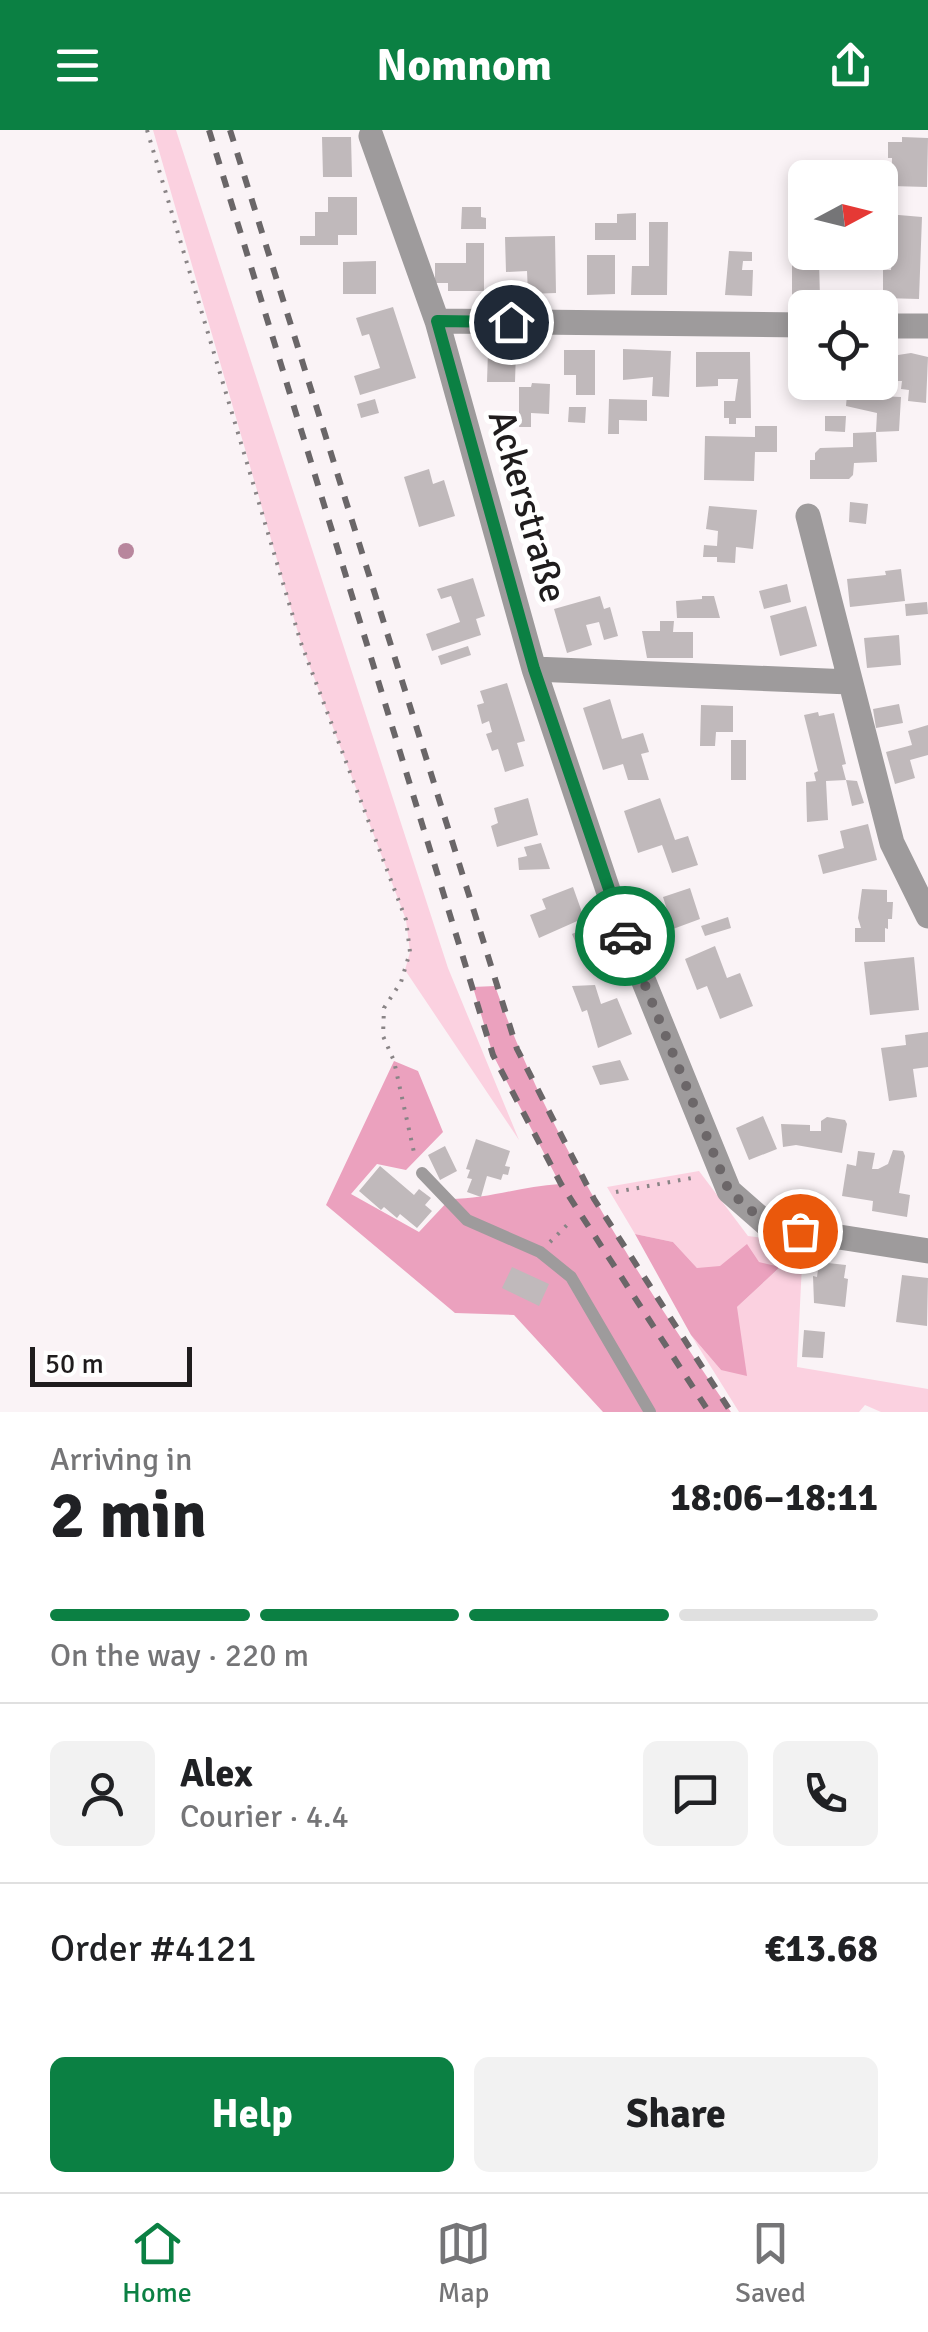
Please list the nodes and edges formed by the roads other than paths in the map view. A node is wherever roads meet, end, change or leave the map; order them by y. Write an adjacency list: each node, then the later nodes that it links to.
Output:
1 (371, 136): 2 (street, Ackerstraße)
2 (437, 321): 3 (street); 7 (street, Ackerstraße)
3 (788, 325)
4 (898, 326): 5 (street)
5 (928, 326)
6 (808, 516): 8 (street)
7 (534, 669): 8 (street); 11 (street, Ackerstraße)
8 (850, 682): 9 (street)
9 (928, 916)
10 (422, 1173): 12 (lane)
11 (928, 1251)
12 (650, 1412)

